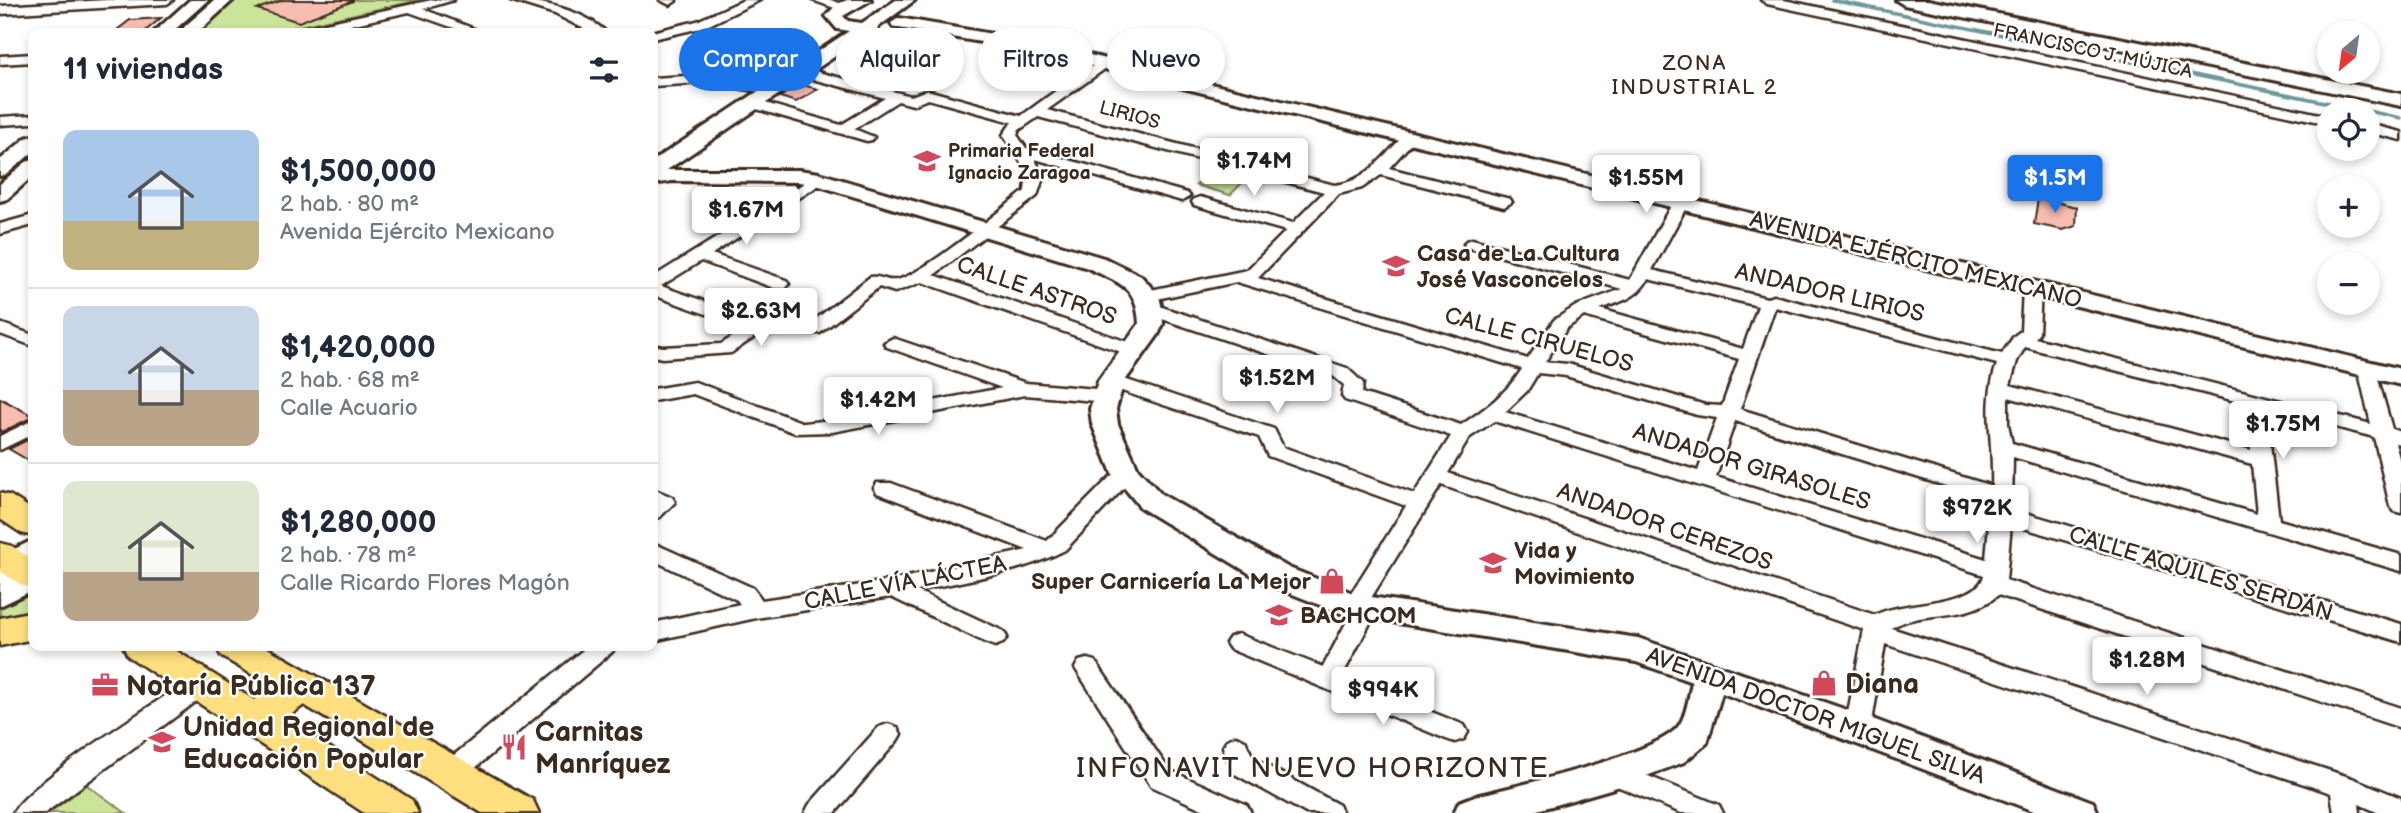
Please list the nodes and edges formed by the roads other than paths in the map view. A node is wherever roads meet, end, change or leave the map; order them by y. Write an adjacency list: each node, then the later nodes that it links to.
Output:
1 (167, 0): 14 (street)
2 (200, 0): 16 (street)
3 (225, 0): 17 (street)
4 (448, 0): 12 (street)
5 (516, 0): 20 (street)
6 (754, 0): 22 (street)
7 (818, 0): 15 (street)
8 (863, 0): 15 (street)
9 (879, 0): 15 (street)
10 (1767, 0): 39 (street, FRANCISCO J. MÚJICA)
11 (1904, 0): 37 (street)
12 (411, 8): 18 (street); 19 (street)
13 (903, 8): 15 (street); 21 (street, AVENIDA EJÉRCITO MEXICANO)
14 (0, 10)
15 (849, 20): 23 (street); 35 (street)
16 (167, 28)
17 (193, 28)
18 (325, 28)
19 (465, 28)
20 (591, 28)
21 (979, 28)
22 (658, 34)
23 (822, 47)
24 (1093, 55): 34 (street, AVENIDA EJÉRCITO MEXICANO)
25 (28, 58): 27 (street)
26 (1093, 59): 28 (street, AVENIDA EJÉRCITO MEXICANO)
27 (0, 60)
28 (1104, 63): 29 (street); 34 (street, AVENIDA EJÉRCITO MEXICANO)
29 (1093, 71)
30 (822, 77): 36 (street, LIRIOS)
31 (658, 82): 35 (street)
32 (763, 91): 35 (street)
33 (1066, 91): 38 (street)
34 (1252, 93): 46 (street, AVENIDA EJÉRCITO MEXICANO); 50 (street, AVENIDA EJÉRCITO MEXICANO)
35 (750, 94): 42 (street); 47 (street); 51 (street)
36 (896, 97): 38 (street, LIRIOS); 42 (street)
37 (2401, 100)
38 (1030, 116): 49 (street); 57 (street, LIRIOS)
39 (2317, 117)
40 (28, 119): 41 (street)
41 (0, 121)
42 (842, 130): 45 (street)
43 (2380, 131): 44 (street)
44 (2401, 136)
45 (867, 137)
46 (1410, 137): 50 (street, AVENIDA EJÉRCITO MEXICANO); 54 (street)
47 (663, 141)
48 (28, 146): 52 (street)
49 (1022, 151): 59 (street); 66 (street)
50 (1535, 162): 62 (street, AVENIDA EJÉRCITO MEXICANO); 67 (street, AVENIDA EJÉRCITO MEXICANO)
51 (658, 166)
52 (0, 170)
53 (28, 170): 58 (street)
54 (1378, 170): 57 (street); 61 (street)
55 (658, 177): 56 (street)
56 (819, 179): 66 (street); 69 (street)
57 (1334, 190): 65 (street)
58 (0, 195)
59 (1182, 196)
60 (1200, 202): 65 (street)
61 (1504, 202)
62 (1681, 202): 67 (street, AVENIDA EJÉRCITO MEXICANO); 72 (street)
63 (28, 221): 64 (street)
64 (0, 229)
65 (1297, 229): 71 (street)
66 (986, 230): 70 (street); 77 (street)
67 (1834, 233): 75 (street, AVENIDA EJÉRCITO MEXICANO); 81 (street, AVENIDA EJÉRCITO MEXICANO)
68 (1472, 244): 72 (street)
69 (699, 255): 73 (street); 74 (street)
70 (922, 276): 86 (street, CALLE ASTROS); 87 (street)
71 (1240, 278): 77 (street); 91 (street, CALLE CIRUELOS)
72 (1639, 280): 78 (street, ANDADOR LIRIOS); 80 (street)
73 (658, 281)
74 (780, 284)
75 (2032, 287): 81 (street, AVENIDA EJÉRCITO MEXICANO); 84 (street)
76 (658, 291): 79 (street)
77 (1149, 303): 86 (street); 102 (street)
78 (1768, 303): 88 (street); 89 (street, ANDADOR LIRIOS)
79 (712, 310)
80 (1582, 310): 88 (street); 91 (street)
81 (2222, 326): 90 (street, AVENIDA EJÉRCITO MEXICANO); 92 (street, AVENIDA EJÉRCITO MEXICANO)
82 (0, 328): 83 (street)
83 (28, 339)
84 (2020, 340): 89 (street); 98 (street)
85 (893, 343): 95 (street)
86 (1136, 351): 94 (street)
87 (658, 352)
88 (1749, 356): 99 (street)
89 (2007, 361): 96 (street)
90 (2401, 361)
91 (1534, 367): 99 (street, CALLE CIRUELOS); 100 (street)
92 (2367, 369): 93 (street, AVENIDA EJÉRCITO MEXICANO); 103 (street)
93 (2401, 377)
94 (1109, 388): 95 (street); 107 (street, AVENIDA DOCTOR MIGUEL SILVA); 112 (street)
95 (1025, 389): 97 (street)
96 (2001, 389): 105 (street); 106 (street)
97 (658, 394)
98 (2256, 402): 103 (street); 106 (street)
99 (1727, 412): 109 (street); 113 (street)
100 (1491, 414): 102 (street); 109 (street, ANDADOR GIRASOLES)
101 (28, 429): 104 (street)
102 (1463, 433): 108 (street)
103 (2392, 435): 111 (street)
104 (0, 444)
105 (2003, 447): 113 (street); 114 (street)
106 (2262, 460): 114 (street)
107 (1126, 473): 115 (street, CALLE VÍA LÁCTEA); 122 (street, AVENIDA DOCTOR MIGUEL SILVA)
108 (1437, 476): 112 (street); 125 (street, ANDADOR CEREZOS)
109 (1705, 479): 119 (street, ANDADOR GIRASOLES)
110 (884, 488): 115 (street)
111 (2400, 499)
112 (1419, 503): 122 (street)
113 (2002, 505): 119 (street); 128 (street, CALLE AQUILES SERDÁN)
114 (2269, 524): 117 (street)
115 (1049, 550): 120 (street, CALLE VÍA LÁCTEA)
116 (658, 553): 123 (street)
117 (2401, 563)
118 (21, 567): 121 (street)
119 (1994, 578): 125 (street); 139 (street, ANDADOR GIRASOLES)
120 (894, 588): 123 (street, CALLE VÍA LÁCTEA); 129 (street)
121 (0, 595)
122 (1354, 606): 135 (street, AVENIDA DOCTOR MIGUEL SILVA); 136 (street)
123 (756, 609): 126 (street, CALLE VÍA LÁCTEA)
124 (28, 626): 127 (main road)
125 (1876, 629): 141 (street); 147 (street, ANDADOR CEREZOS)
126 (658, 631)
127 (0, 632)
128 (2401, 633)
129 (996, 637)
130 (1238, 643): 136 (street)
131 (149, 651): 137 (main road)
132 (243, 651): 138 (main road)
133 (598, 651): 145 (street)
134 (1087, 668): 153 (street)
135 (1711, 674): 141 (street, AVENIDA DOCTOR MIGUEL SILVA); 146 (street)
136 (1328, 680): 142 (street)
137 (201, 685): 140 (main road); 149 (street)
138 (304, 685): 140 (main road); 145 (main road)
139 (2401, 718)
140 (255, 720): 150 (main road)
141 (1858, 727): 157 (street, AVENIDA DOCTOR MIGUEL SILVA)
142 (1455, 732)
143 (888, 734): 152 (street)
144 (1236, 747): 154 (street)
145 (452, 772): 151 (main road)
146 (1614, 773): 155 (street); 156 (street)
147 (2343, 786): 148 (street, ANDADOR CEREZOS); 158 (street)
148 (2401, 810)
149 (26, 813)
150 (397, 813)
151 (518, 813)
152 (818, 813)
153 (1238, 813)
154 (1330, 813)
155 (1472, 813)
156 (1710, 813)
157 (2080, 813)
158 (2347, 813)

